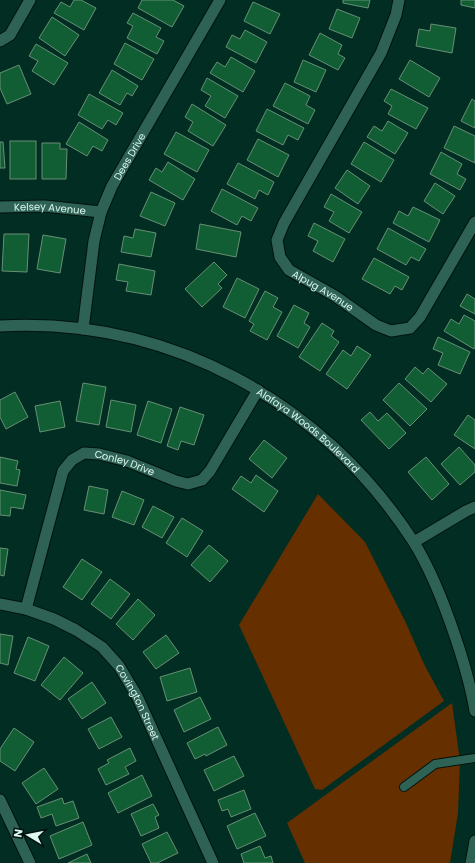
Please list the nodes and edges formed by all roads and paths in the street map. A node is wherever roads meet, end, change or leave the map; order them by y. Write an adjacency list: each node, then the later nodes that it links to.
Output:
1 (30, 0): 4 (street)
2 (220, 0): 6 (street, Dees Drive)
3 (399, 0): 7 (street, Alpug Avenue)
4 (0, 40)
5 (0, 207): 6 (street, Kelsey Avenue)
6 (100, 212): 9 (street, Dees Drive)
7 (475, 222)
8 (0, 326): 9 (street, Alafaya Woods Boulevard)
9 (83, 329): 10 (street, Alafaya Woods Boulevard)
10 (258, 390): 12 (street, Alafaya Woods Boulevard); 14 (street, Conley Drive)
11 (475, 507): 12 (street)
12 (414, 542): 15 (street, Alafaya Woods Boulevard)
13 (0, 604): 14 (street, Covington Street)
14 (26, 609): 21 (street, Covington Street)
15 (475, 711)
16 (475, 758): 17 (lane)
17 (404, 787)
18 (0, 800): 20 (street)
19 (475, 841): 22 (street)
20 (30, 863)
21 (213, 863)
22 (471, 863)

